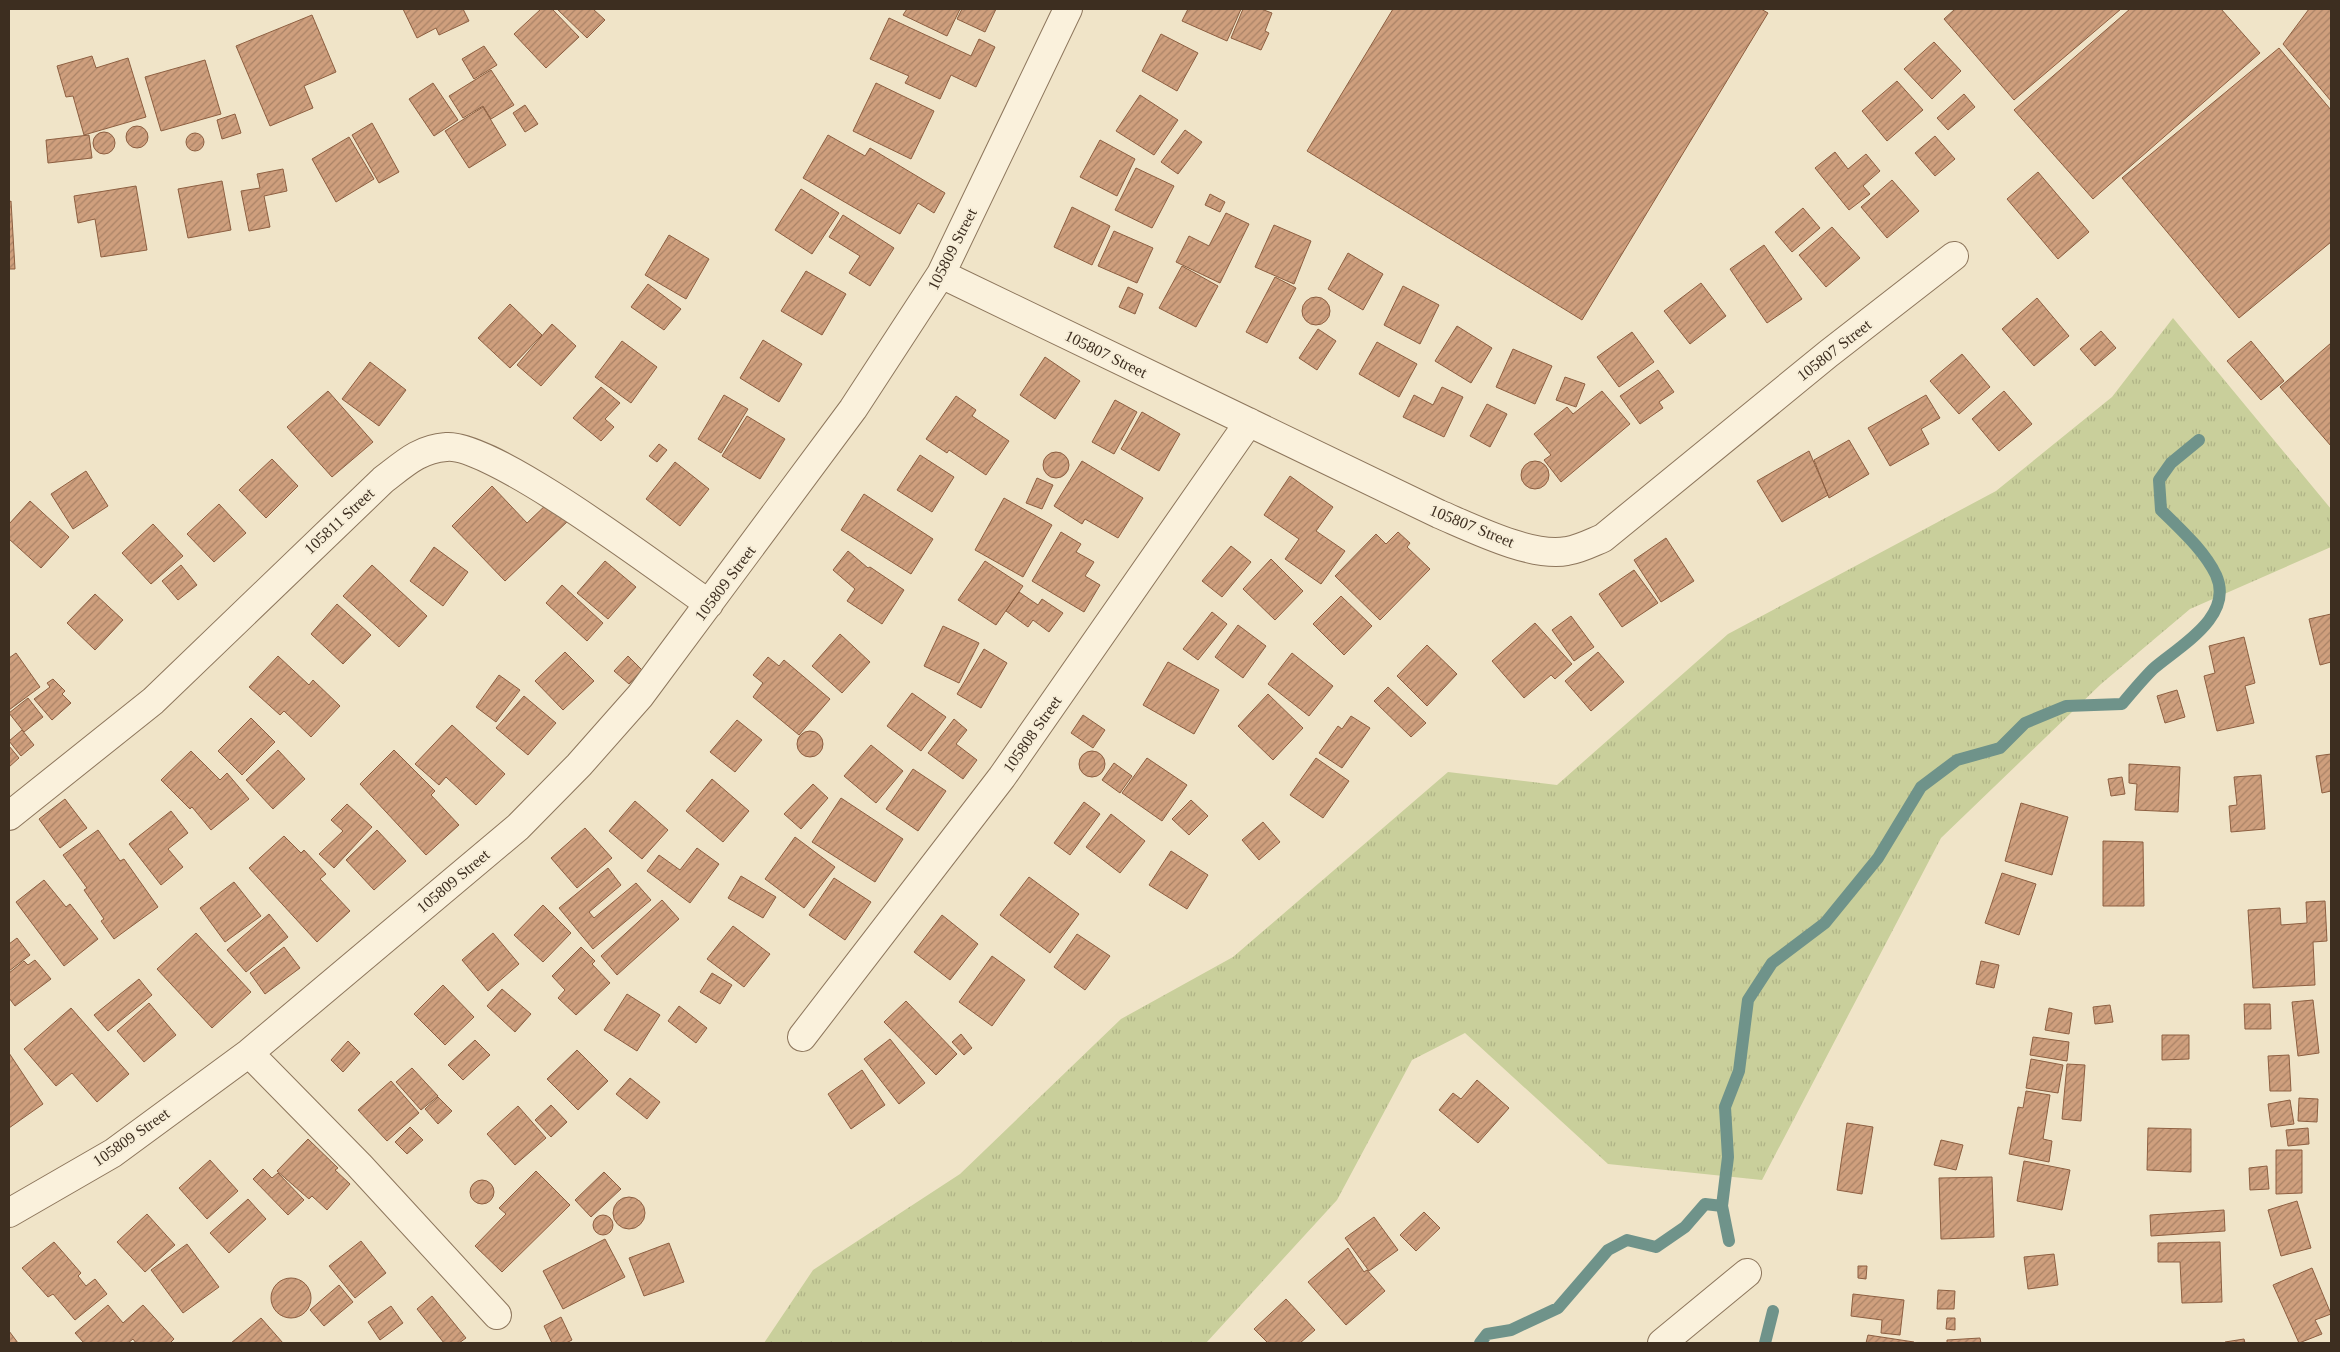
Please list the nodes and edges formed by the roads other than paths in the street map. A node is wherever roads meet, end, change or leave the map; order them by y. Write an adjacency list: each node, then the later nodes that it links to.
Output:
1 (1068, 9): 3 (street, 105809 Street)
2 (1954, 256): 4 (street, 105807 Street)
3 (941, 274): 4 (street, 105807 Street); 5 (street, 105809 Street)
4 (1249, 422): 7 (street, 105808 Street)
5 (709, 604): 6 (street, 105811 Street); 8 (street, 105809 Street)
6 (9, 816)
7 (802, 1037)
8 (249, 1053): 9 (street, 105809 Street); 11 (street)
9 (9, 1213)
10 (1747, 1273): 12 (street)
11 (497, 1314)
12 (1662, 1343)

